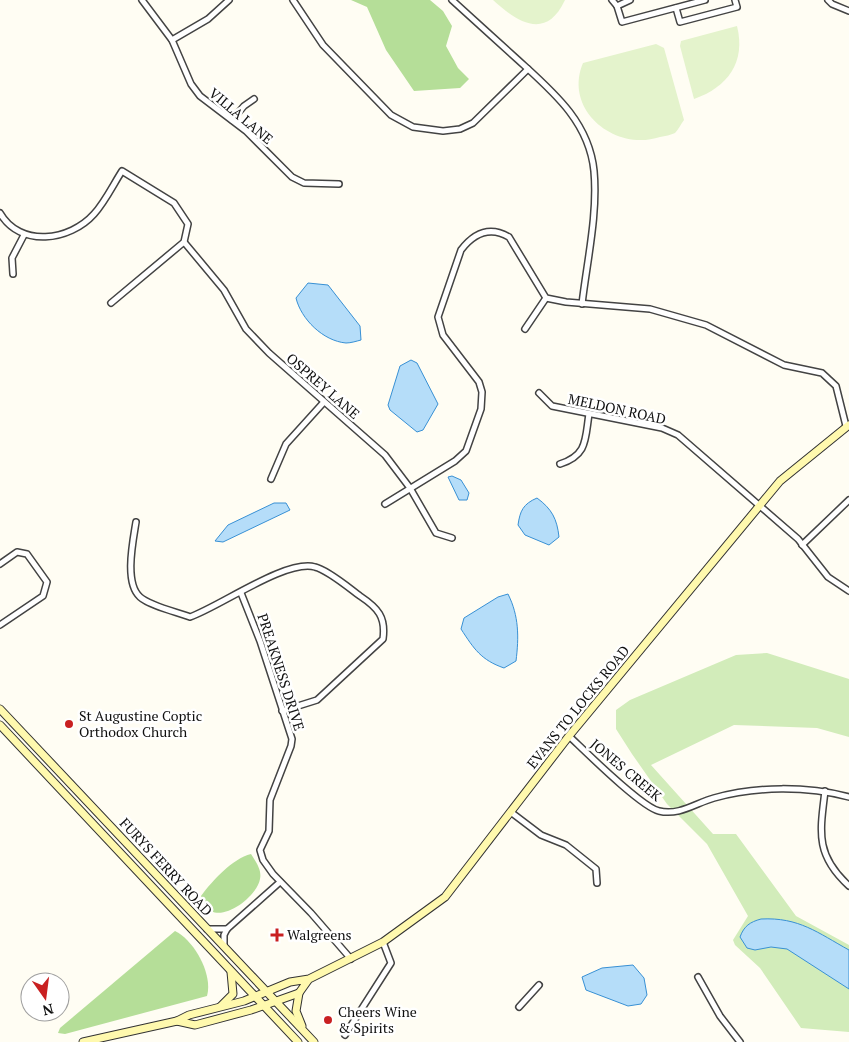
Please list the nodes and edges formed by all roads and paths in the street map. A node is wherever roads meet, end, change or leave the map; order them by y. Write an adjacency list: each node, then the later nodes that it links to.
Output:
1 (142, 0): 14 (street, VILLA LANE)
2 (229, 0): 14 (street)
3 (293, 0): 15 (street)
4 (452, 0): 15 (street)
5 (612, 0): 11 (street)
6 (630, 0): 11 (street)
7 (705, 0): 10 (street)
8 (735, 0): 12 (street)
9 (828, 0): 13 (street)
10 (690, 2): 12 (street)
11 (618, 6): 12 (street)
12 (676, 8)
13 (849, 11)
14 (172, 40): 17 (street, VILLA LANE)
15 (528, 69): 25 (street)
16 (254, 100): 17 (street)
17 (232, 120): 18 (street, VILLA LANE)
18 (339, 184)
19 (0, 213): 20 (street)
20 (24, 235): 21 (street); 22 (street)
21 (184, 242): 24 (street); 28 (street, OSPREY LANE)
22 (13, 274)
23 (546, 298): 25 (street); 26 (street); 33 (street)
24 (111, 303)
25 (582, 304): 30 (street)
26 (525, 329)
27 (539, 393): 29 (street, MELDON ROAD)
28 (324, 402): 32 (street); 33 (street, OSPREY LANE)
29 (589, 414): 31 (street); 36 (street, MELDON ROAD)
30 (847, 426): 36 (street, EVANS TO LOCKS ROAD)
31 (560, 464)
32 (271, 479)
33 (410, 488): 35 (street); 38 (street, OSPREY LANE)
34 (849, 500): 39 (street)
35 (385, 504)
36 (759, 506): 39 (street, MELDON ROAD); 47 (street, EVANS TO LOCKS ROAD)
37 (136, 522): 42 (street)
38 (452, 538)
39 (802, 545): 41 (street, MELDON ROAD)
40 (0, 564): 43 (street)
41 (849, 590)
42 (242, 593): 45 (street, PREAKNESS DRIVE); 45 (street)
43 (0, 625)
44 (0, 709): 54 (street, FURYS FERRY ROAD)
45 (282, 711): 51 (street, PREAKNESS DRIVE)
46 (0, 725): 59 (street, FURYS FERRY ROAD)
47 (569, 736): 48 (street, JONES CREEK); 50 (street, EVANS TO LOCKS ROAD)
48 (825, 791): 49 (street, JONES CREEK); 53 (street)
49 (849, 797)
50 (512, 813): 52 (street); 56 (street, EVANS TO LOCKS ROAD)
51 (280, 882): 55 (street); 58 (street, PREAKNESS DRIVE)
52 (597, 883)
53 (849, 886)
54 (207, 929): 55 (street); 57 (street, FURYS FERRY ROAD)
55 (227, 929): 57 (street)
56 (383, 942): 58 (street, EVANS TO LOCKS ROAD); 72 (street)
57 (224, 947): 63 (street, FURYS FERRY ROAD)
58 (351, 959): 61 (street, EVANS TO LOCKS ROAD)
59 (231, 971): 65 (street, FURYS FERRY ROAD); 69 (street)
60 (698, 977): 76 (street)
61 (309, 979): 63 (street, EVANS TO LOCKS ROAD); 64 (street, EVANS TO LOCKS ROAD)
62 (539, 985): 68 (street)
63 (267, 992): 65 (street, EVANS TO LOCKS ROAD); 66 (street, FURYS FERRY ROAD)
64 (299, 993): 66 (street, EVANS TO LOCKS ROAD); 71 (street)
65 (255, 996): 67 (street, FURYS FERRY ROAD); 69 (street, EVANS TO LOCKS ROAD)
66 (276, 1001): 67 (street, EVANS TO LOCKS ROAD); 71 (street, FURYS FERRY ROAD)
67 (264, 1006): 70 (street, EVANS TO LOCKS ROAD); 74 (street, FURYS FERRY ROAD)
68 (519, 1007)
69 (218, 1008): 70 (street, EVANS TO LOCKS ROAD)
70 (178, 1021): 73 (street, EVANS TO LOCKS ROAD)
71 (306, 1033): 75 (street, FURYS FERRY ROAD)
72 (345, 1035)
73 (83, 1042)
74 (298, 1042)
75 (314, 1042)
76 (740, 1042)

